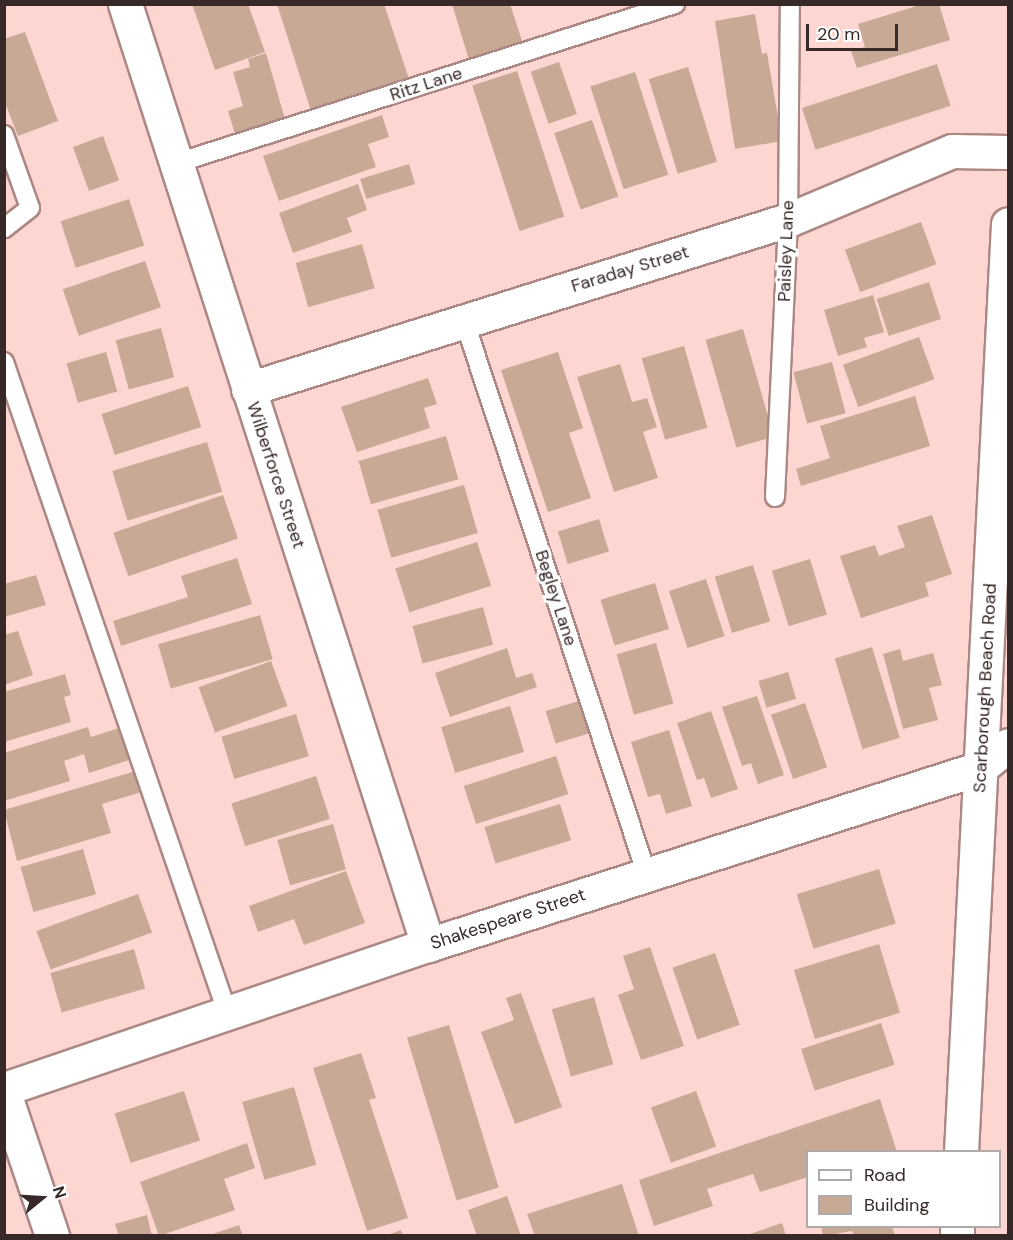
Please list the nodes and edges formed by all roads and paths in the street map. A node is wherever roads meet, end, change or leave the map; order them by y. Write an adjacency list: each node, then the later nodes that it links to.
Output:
1 (125, 4): 6 (street, Wilberforce Street)
2 (675, 4): 6 (lane, Ritz Lane)
3 (790, 4): 7 (lane, Paisley Lane)
4 (4, 135): 9 (lane)
5 (1008, 152): 7 (street, Faraday Street)
6 (177, 163): 12 (street, Wilberforce Street)
7 (788, 220): 10 (street, Faraday Street); 13 (lane, Paisley Lane)
8 (1008, 224): 15 (street, Scarborough Beach Road)
9 (4, 228)
10 (464, 320): 12 (street, Faraday Street); 16 (lane, Begley Lane)
11 (4, 362): 18 (lane)
12 (248, 389): 17 (street, Wilberforce Street)
13 (775, 497)
14 (1008, 745): 15 (street, Shakespeare Street)
15 (980, 768): 16 (street, Shakespeare Street); 21 (street, Scarborough Beach Road)
16 (647, 875): 17 (street, Shakespeare Street)
17 (428, 945): 18 (street, Shakespeare Street)
18 (227, 1012): 19 (street, Shakespeare Street)
19 (4, 1089)
20 (4, 1093): 22 (street)
21 (961, 1150)
22 (52, 1236)

